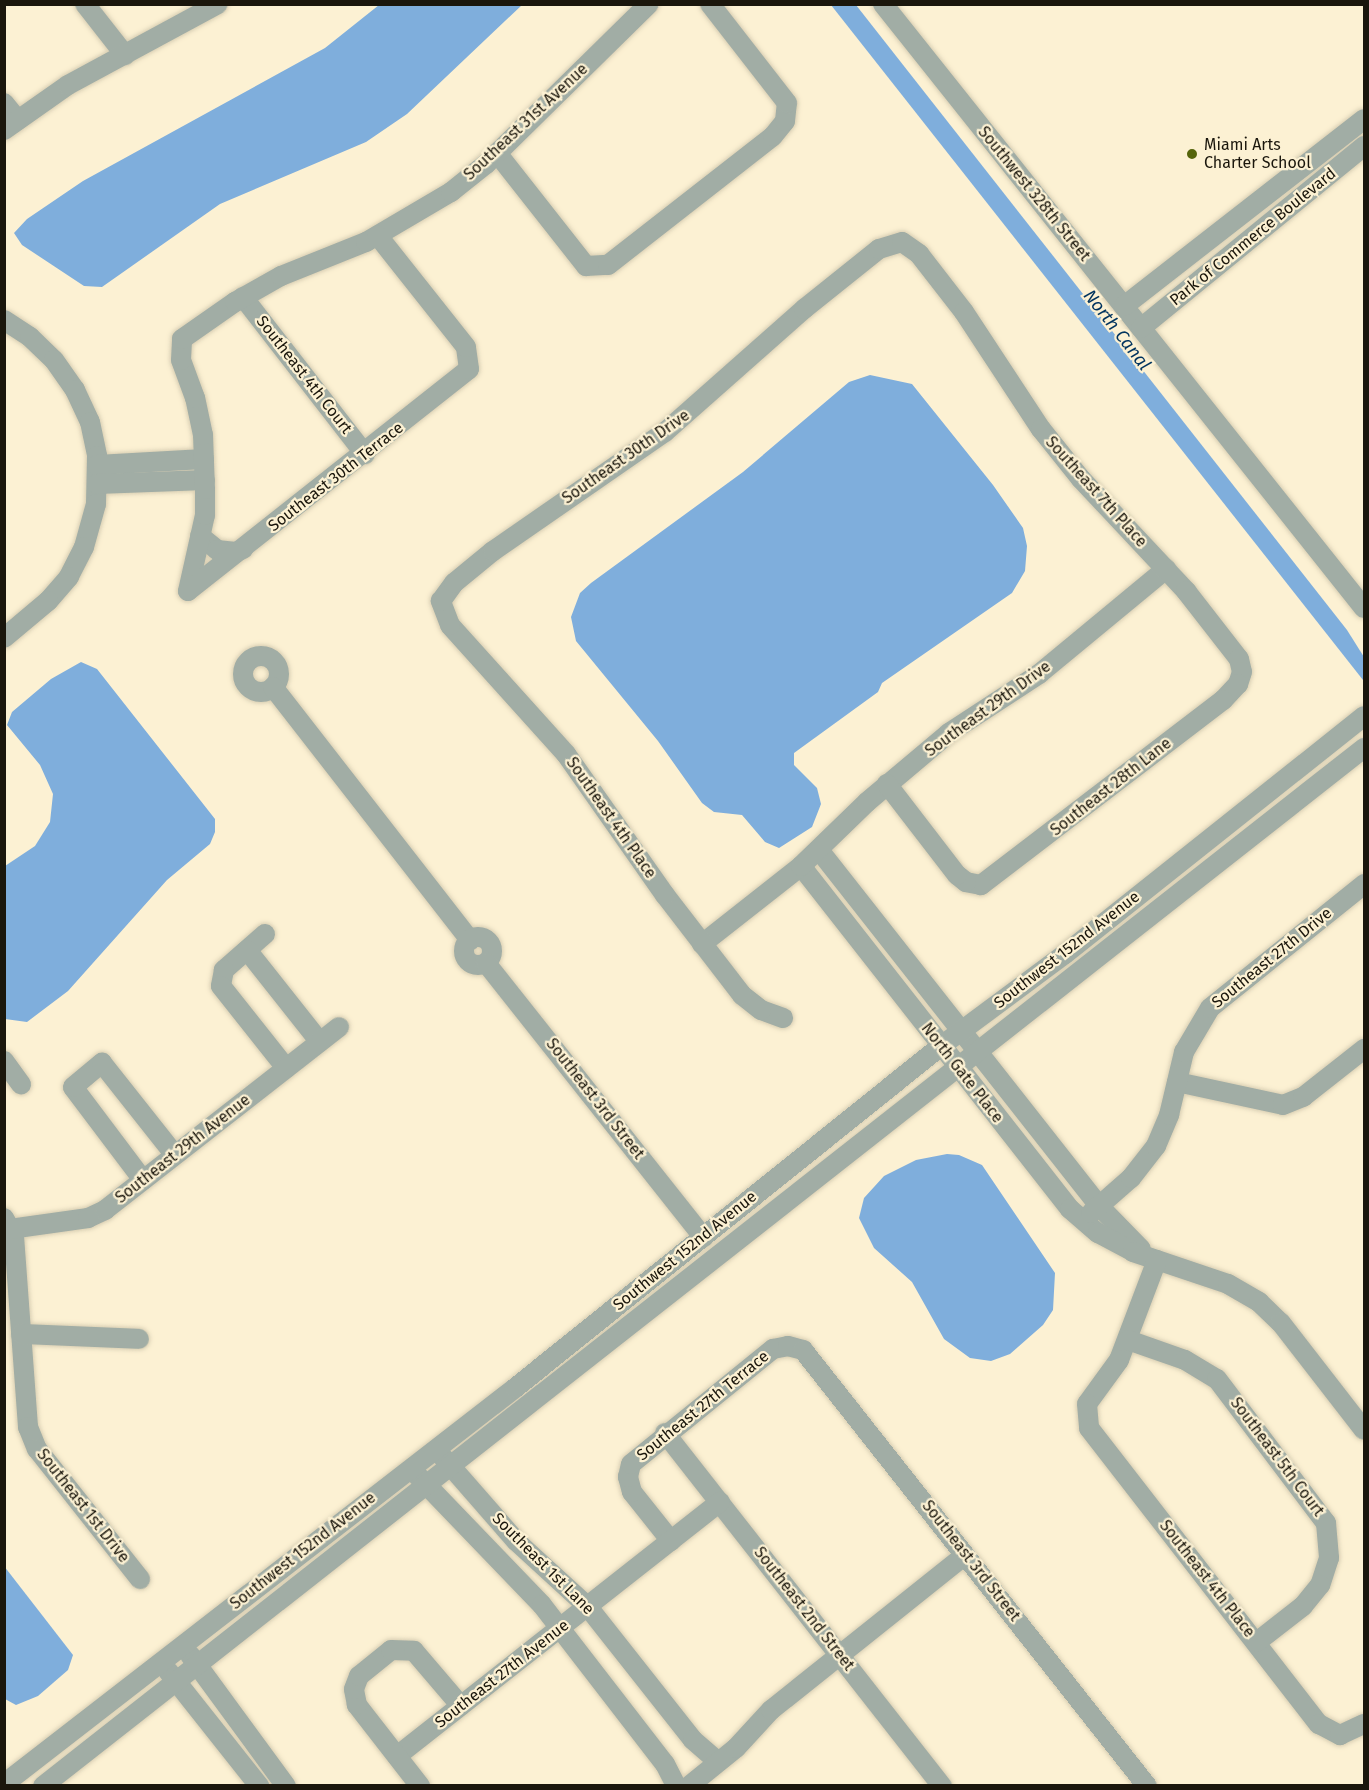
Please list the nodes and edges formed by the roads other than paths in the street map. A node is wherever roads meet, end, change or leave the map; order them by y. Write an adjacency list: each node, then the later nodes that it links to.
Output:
1 (86, 4): 6 (street)
2 (218, 4): 6 (street)
3 (649, 4): 11 (street, Southeast 31st Avenue)
4 (710, 4): 11 (street)
5 (883, 4): 15 (street, Southwest 328th Street)
6 (125, 55): 9 (street)
7 (4, 103): 9 (street)
8 (1365, 119): 15 (street, Park of Commerce Boulevard)
9 (11, 125)
10 (1365, 146): 17 (street, Park of Commerce Boulevard)
11 (497, 153): 12 (street, Southeast 31st Avenue)
12 (378, 236): 14 (street, Southeast 31st Avenue); 18 (street, Southeast 30th Terrace)
13 (902, 242): 24 (street, Southeast 7th Place); 26 (street, Southeast 30th Drive)
14 (243, 297): 18 (street, Southeast 4th Court); 19 (street, Southeast 31st Avenue)
15 (1124, 306): 17 (street, Southwest 328th Street)
16 (4, 320): 20 (street)
17 (1141, 328): 25 (street, Southwest 328th Street)
18 (365, 454): 23 (street, Southeast 30th Terrace)
19 (204, 459): 20 (street); 21 (street)
20 (97, 475): 21 (street); 27 (street)
21 (205, 480): 22 (street)
22 (200, 536): 23 (street); 23 (street, Southeast 30th Terrace)
23 (243, 549)
24 (1166, 569): 28 (street, Southeast 7th Place); 32 (street, Southeast 29th Drive)
25 (1365, 608)
26 (442, 610): 37 (street, Southeast 4th Place)
27 (4, 638)
28 (1238, 684): 32 (street, Southeast 28th Lane)
29 (273, 687): 60 (street, Southeast 3rd Street)
30 (1365, 716): 43 (street, Southwest 152nd Avenue)
31 (1365, 748): 47 (street, Southwest 152nd Avenue)
32 (887, 784): 33 (street, Southeast 29th Drive)
33 (819, 850): 34 (street, Southeast 29th Drive); 38 (street, North Gate Place)
34 (801, 866): 37 (street, Southeast 29th Drive); 40 (street, North Gate Place)
35 (1365, 884): 51 (street, Southeast 27th Drive)
36 (265, 934): 39 (street)
37 (702, 944): 41 (street, Southeast 4th Place)
38 (896, 949): 40 (street); 43 (street, North Gate Place)
39 (247, 950): 44 (street); 49 (street)
40 (878, 964): 45 (street, North Gate Place)
41 (783, 1018)
42 (339, 1027): 44 (street, Southeast 29th Avenue)
43 (962, 1030): 45 (street, Southwest 152nd Avenue); 47 (street, North Gate Place)
44 (320, 1042): 49 (street, Southeast 29th Avenue)
45 (941, 1046): 50 (street, North Gate Place); 60 (street, Southwest 152nd Avenue)
46 (1365, 1049): 51 (street)
47 (979, 1054): 50 (street, Southwest 152nd Avenue); 53 (street, North Gate Place)
48 (4, 1061): 52 (street)
49 (286, 1068): 55 (street, Southeast 29th Avenue)
50 (959, 1070): 54 (street, North Gate Place); 69 (street, Southwest 152nd Avenue)
51 (1177, 1082): 57 (street, Southeast 27th Drive)
52 (21, 1084)
53 (1040, 1132): 54 (street); 57 (street, North Gate Place)
54 (1020, 1147): 58 (street, North Gate Place)
55 (175, 1155): 56 (street, Southeast 29th Avenue); 56 (street)
56 (143, 1180): 59 (street, Southeast 29th Avenue)
57 (1099, 1206): 58 (street, Southeast 27th Drive); 61 (street, North Gate Place)
58 (1082, 1221): 61 (street, North Gate Place)
59 (7, 1223): 62 (street, Southeast 1st Drive)
60 (703, 1237): 68 (street, Southwest 152nd Avenue)
61 (1151, 1257): 64 (street); 66 (street, North Gate Place)
62 (21, 1334): 63 (street); 76 (street, Southeast 1st Drive)
63 (139, 1339)
64 (1128, 1340): 80 (street, Southeast 4th Place); 80 (street, Southeast 5th Court)
65 (788, 1346): 67 (street, Southeast 27th Terrace); 74 (street, Southeast 3rd Street)
66 (1365, 1430)
67 (665, 1433): 72 (street, Southeast 2nd Street); 73 (street, Southeast 27th Terrace)
68 (436, 1449): 69 (street, Southeast 1st Lane); 70 (street, Southwest 152nd Avenue)
69 (450, 1466): 71 (street, Southwest 152nd Avenue); 75 (street, Southeast 1st Lane)
70 (411, 1468): 71 (street, Southeast 1st Lane); 81 (street, Southwest 152nd Avenue)
71 (425, 1485): 77 (street, Southeast 1st Lane); 84 (street, Southwest 152nd Avenue)
72 (720, 1502): 73 (street, Southeast 27th Avenue); 82 (street, Southeast 2nd Street)
73 (671, 1541): 78 (street, Southeast 27th Avenue)
74 (965, 1555): 82 (street); 98 (street, Southeast 3rd Street)
75 (550, 1574): 77 (street); 78 (street, Southeast 1st Lane)
76 (140, 1579)
77 (530, 1593): 79 (street, Southeast 1st Lane)
78 (588, 1607): 79 (street, Southeast 27th Avenue); 89 (street, Southeast 1st Lane)
79 (559, 1630): 86 (street, Southeast 27th Avenue); 95 (street, Southeast 1st Lane)
80 (1257, 1642): 87 (street, Southeast 4th Place)
81 (182, 1645): 83 (street, Southwest 152nd Avenue); 84 (street)
82 (839, 1655): 89 (street); 97 (street, Southeast 2nd Street)
83 (160, 1662): 85 (street); 90 (street, Southwest 152nd Avenue)
84 (197, 1665): 85 (street, Southwest 152nd Avenue); 93 (street)
85 (176, 1681): 91 (street, Southwest 152nd Avenue); 92 (street)
86 (461, 1706): 88 (street, Southeast 27th Avenue); 88 (street)
87 (1365, 1724)
88 (397, 1756): 94 (street)
89 (718, 1762): 96 (street)
90 (4, 1784)
91 (43, 1785)
92 (259, 1785)
93 (286, 1785)
94 (420, 1785)
95 (676, 1785)
96 (689, 1785)
97 (942, 1785)
98 (1147, 1785)

